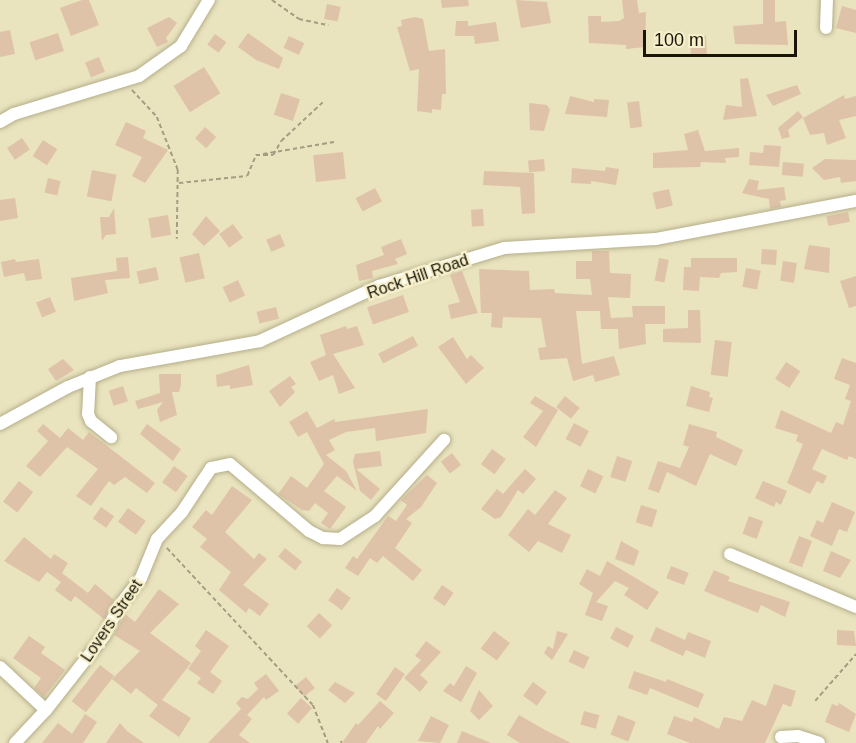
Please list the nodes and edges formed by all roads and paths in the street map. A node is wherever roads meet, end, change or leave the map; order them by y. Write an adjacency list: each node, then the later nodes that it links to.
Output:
1 (209, 0): 6 (street)
2 (272, 0): 4 (path)
3 (827, 0): 5 (street)
4 (328, 25)
5 (826, 28)
6 (122, 82): 8 (street); 11 (path)
7 (323, 102): 10 (path)
8 (0, 122)
9 (334, 142): 10 (path)
10 (256, 155): 11 (path)
11 (179, 183): 13 (path)
12 (856, 201): 14 (street, Rock Hill Road)
13 (177, 239)
14 (90, 377): 15 (street, Rock Hill Road); 16 (street)
15 (0, 424)
16 (111, 438)
17 (444, 440): 18 (street, Lovers Street)
18 (157, 538): 24 (street, Lovers Street); 27 (path)
19 (730, 554): 20 (street)
20 (856, 607)
21 (856, 654): 23 (path)
22 (0, 667): 24 (street)
23 (816, 701)
24 (46, 710): 26 (street, Lovers Street)
25 (782, 737): 28 (street)
26 (15, 743)
27 (328, 743)
28 (819, 743)

